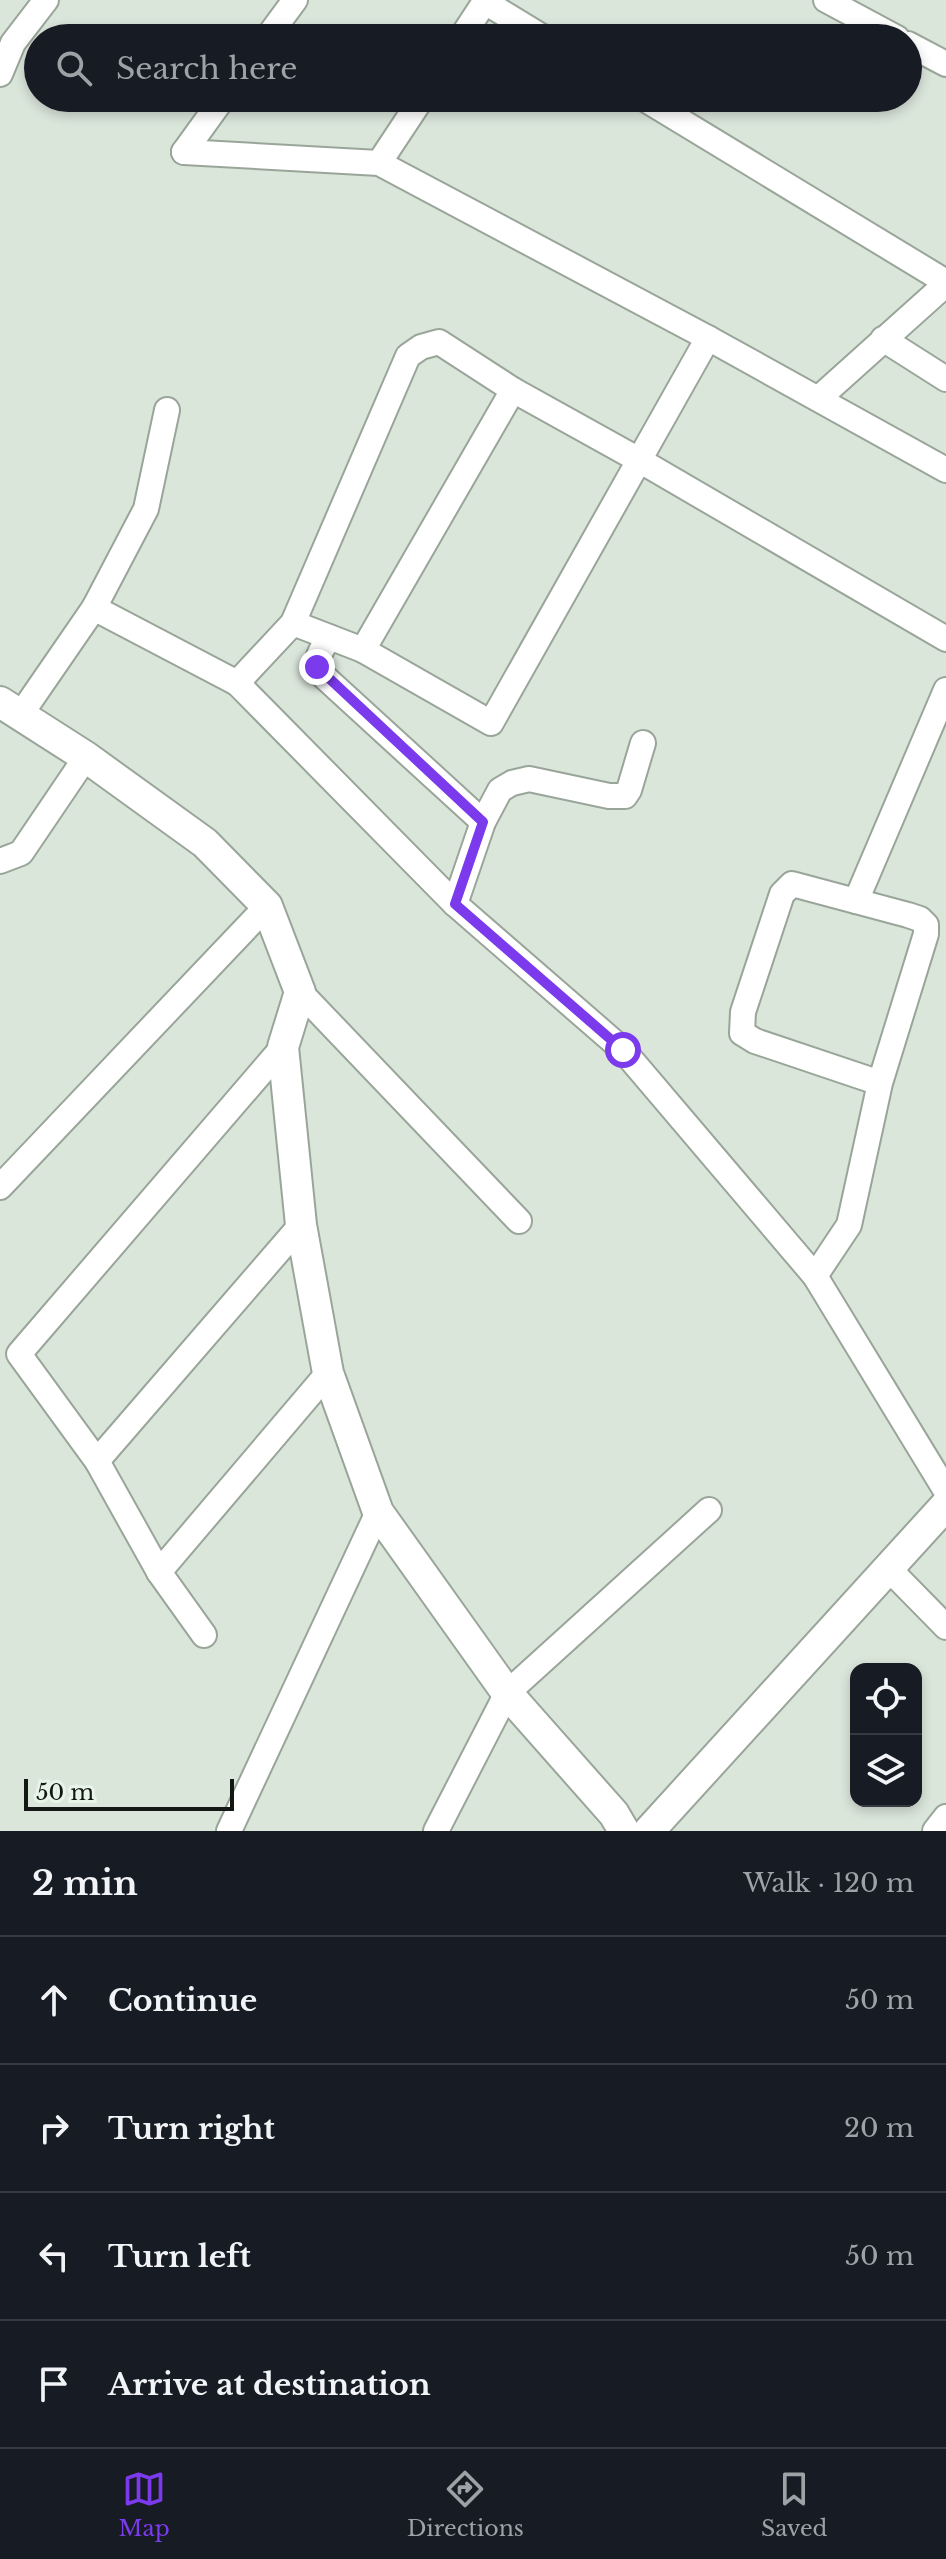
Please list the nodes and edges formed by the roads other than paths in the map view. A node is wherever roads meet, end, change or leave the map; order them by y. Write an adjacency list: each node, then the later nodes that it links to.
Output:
1 (46, 0): 5 (street)
2 (295, 0): 6 (street)
3 (826, 0): 9 (street)
4 (485, 1): 7 (street); 8 (street)
5 (28, 24)
6 (277, 24)
7 (470, 24)
8 (522, 24)
9 (871, 24)
10 (24, 29): 13 (street)
11 (922, 51): 12 (street)
12 (946, 64)
13 (0, 74)
14 (213, 112): 17 (street)
15 (413, 112): 17 (street)
16 (666, 112): 18 (street)
17 (379, 163): 19 (street)
18 (946, 283): 20 (street)
19 (708, 338): 23 (street); 25 (street)
20 (883, 339): 21 (street); 23 (street)
21 (946, 379)
22 (513, 390): 25 (street); 28 (street); 31 (street)
23 (819, 398): 26 (street)
24 (167, 410): 27 (street)
25 (639, 460): 30 (street); 31 (street)
26 (946, 470)
27 (94, 608): 32 (street); 34 (street)
28 (293, 623): 29 (street); 32 (street)
29 (329, 637): 31 (street); 37 (street)
30 (946, 639)
31 (363, 650)
32 (237, 683): 40 (street)
33 (946, 690): 39 (street)
34 (10, 708): 36 (street)
35 (643, 743): 37 (street)
36 (86, 757): 38 (street); 41 (street)
37 (483, 822): 40 (street)
38 (0, 861)
39 (856, 901): 44 (street); 44 (street)
40 (455, 904): 48 (street)
41 (267, 906): 42 (street); 45 (street)
42 (300, 992): 43 (street); 46 (street)
43 (283, 1047): 47 (street); 49 (street)
44 (880, 1083): 48 (street)
45 (0, 1187)
46 (519, 1221)
47 (301, 1225): 50 (street); 51 (street)
48 (815, 1276): 52 (street)
49 (10, 1359): 51 (street)
50 (328, 1373): 55 (street); 57 (street)
51 (97, 1461): 57 (street)
52 (946, 1491)
53 (946, 1505): 56 (street)
54 (709, 1510): 60 (street)
55 (378, 1512): 60 (street); 63 (street)
56 (889, 1569): 58 (street); 65 (street)
57 (159, 1572): 59 (street)
58 (946, 1627)
59 (204, 1635)
60 (507, 1693): 62 (street); 64 (street)
61 (946, 1817): 66 (street)
62 (615, 1825)
63 (229, 1831)
64 (436, 1831)
65 (649, 1831)
66 (935, 1831)

